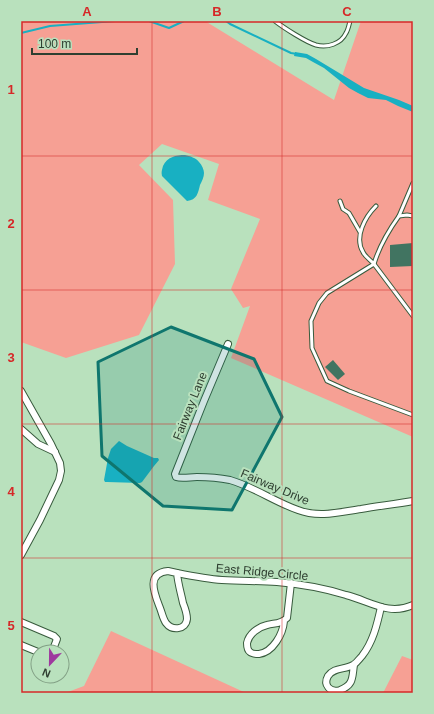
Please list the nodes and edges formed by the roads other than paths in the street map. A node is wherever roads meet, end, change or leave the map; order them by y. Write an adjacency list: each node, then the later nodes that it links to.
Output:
1 (275, 21): 2 (lane)
2 (350, 21)
3 (413, 184): 6 (lane)
4 (340, 201): 8 (lane)
5 (376, 206): 8 (lane)
6 (399, 216): 7 (lane); 9 (lane)
7 (413, 216)
8 (360, 232): 9 (lane)
9 (374, 264): 10 (lane); 13 (lane)
10 (413, 316)
11 (228, 344): 16 (street, Fairway Lane)
12 (21, 392): 15 (street)
13 (413, 415)
14 (21, 429): 15 (street)
15 (55, 452): 18 (street)
16 (176, 477): 17 (street, Fairway Drive)
17 (413, 501)
18 (21, 553)
19 (177, 573): 19 (street, East Ridge Circle); 20 (street, East Ridge Circle)
20 (292, 583): 22 (street, East Ridge Circle); 23 (street)
21 (413, 605): 22 (street, East Ridge Circle)
22 (381, 607): 26 (street)
23 (284, 621): 23 (street)
24 (21, 622): 25 (street)
25 (55, 644)
26 (354, 665): 26 (street)

